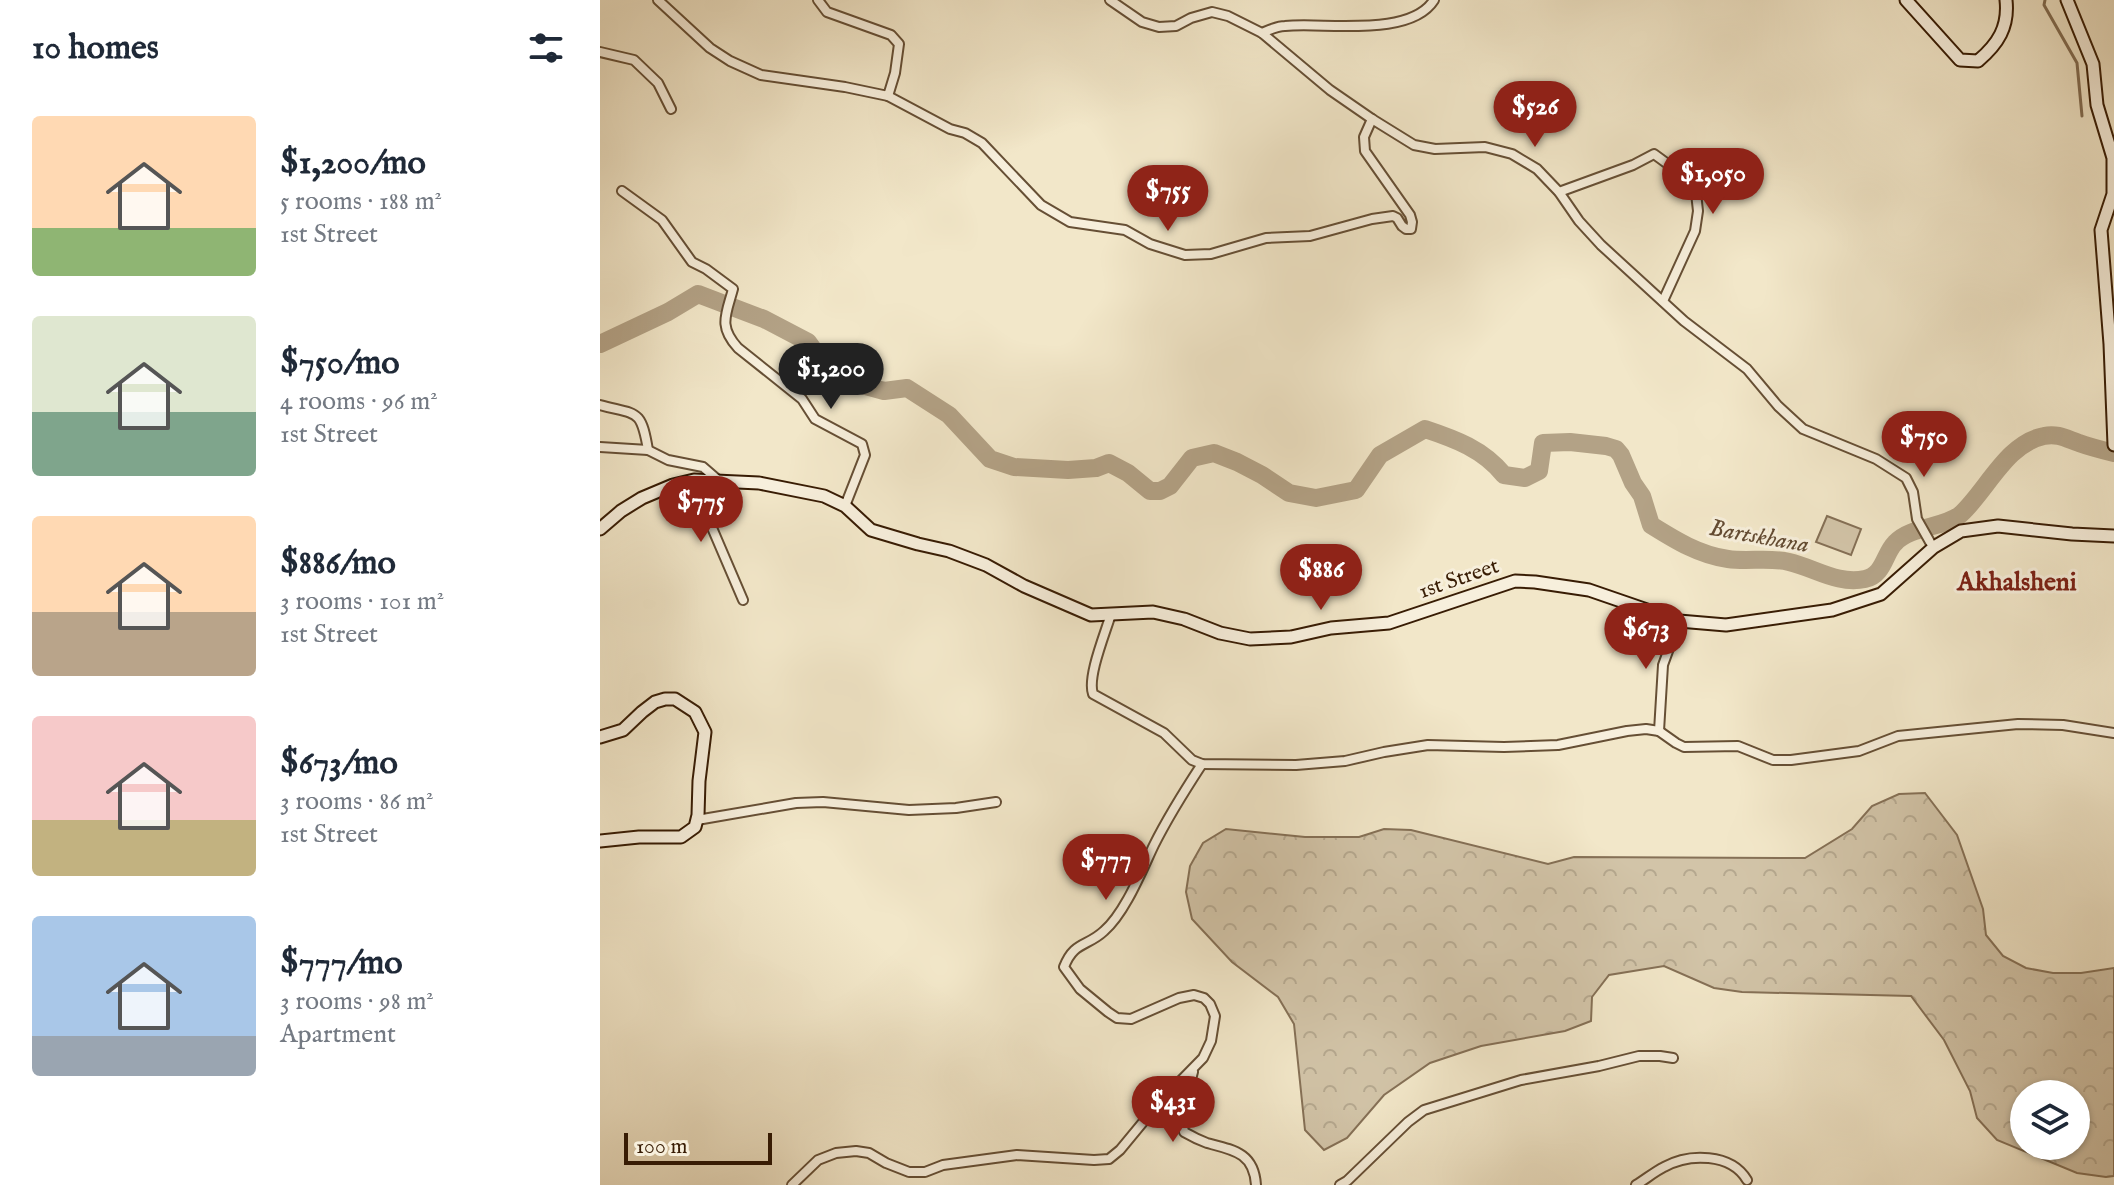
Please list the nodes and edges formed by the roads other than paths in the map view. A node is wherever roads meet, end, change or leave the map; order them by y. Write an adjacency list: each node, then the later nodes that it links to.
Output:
1 (658, 0): 10 (street)
2 (818, 0): 10 (street)
3 (1110, 0): 8 (street)
4 (1434, 0): 8 (street)
5 (1906, 0): 6 (street)
6 (2006, 0)
7 (2067, 0): 17 (street)
8 (1262, 33): 12 (street)
9 (600, 52): 11 (street)
10 (888, 96): 12 (street)
11 (671, 109)
12 (1372, 119): 14 (street)
13 (622, 191): 21 (street)
14 (1559, 192): 15 (street); 15 (street)
15 (1663, 301): 24 (street)
16 (600, 405): 19 (street)
17 (2114, 444)
18 (600, 447): 19 (street)
19 (648, 450): 20 (street)
20 (714, 480): 21 (street, 1st Street); 22 (street, 1st Street); 25 (street)
21 (845, 506): 26 (street, 1st Street)
22 (600, 529)
23 (2114, 536): 24 (street, 1st Street)
24 (1932, 544): 27 (street, 1st Street)
25 (743, 600)
26 (1111, 614): 27 (street, 1st Street); 31 (street)
27 (1679, 621): 28 (street)
28 (1659, 731): 29 (street); 31 (street)
29 (2114, 733)
30 (600, 737): 33 (street)
31 (1202, 764): 36 (street)
32 (996, 802): 33 (street)
33 (697, 820): 34 (street)
34 (600, 841)
35 (1673, 1058): 40 (street)
36 (1194, 1067): 38 (street); 39 (street)
37 (1747, 1180): 41 (street)
38 (792, 1185)
39 (1256, 1185)
40 (1340, 1185)
41 (1636, 1185)

